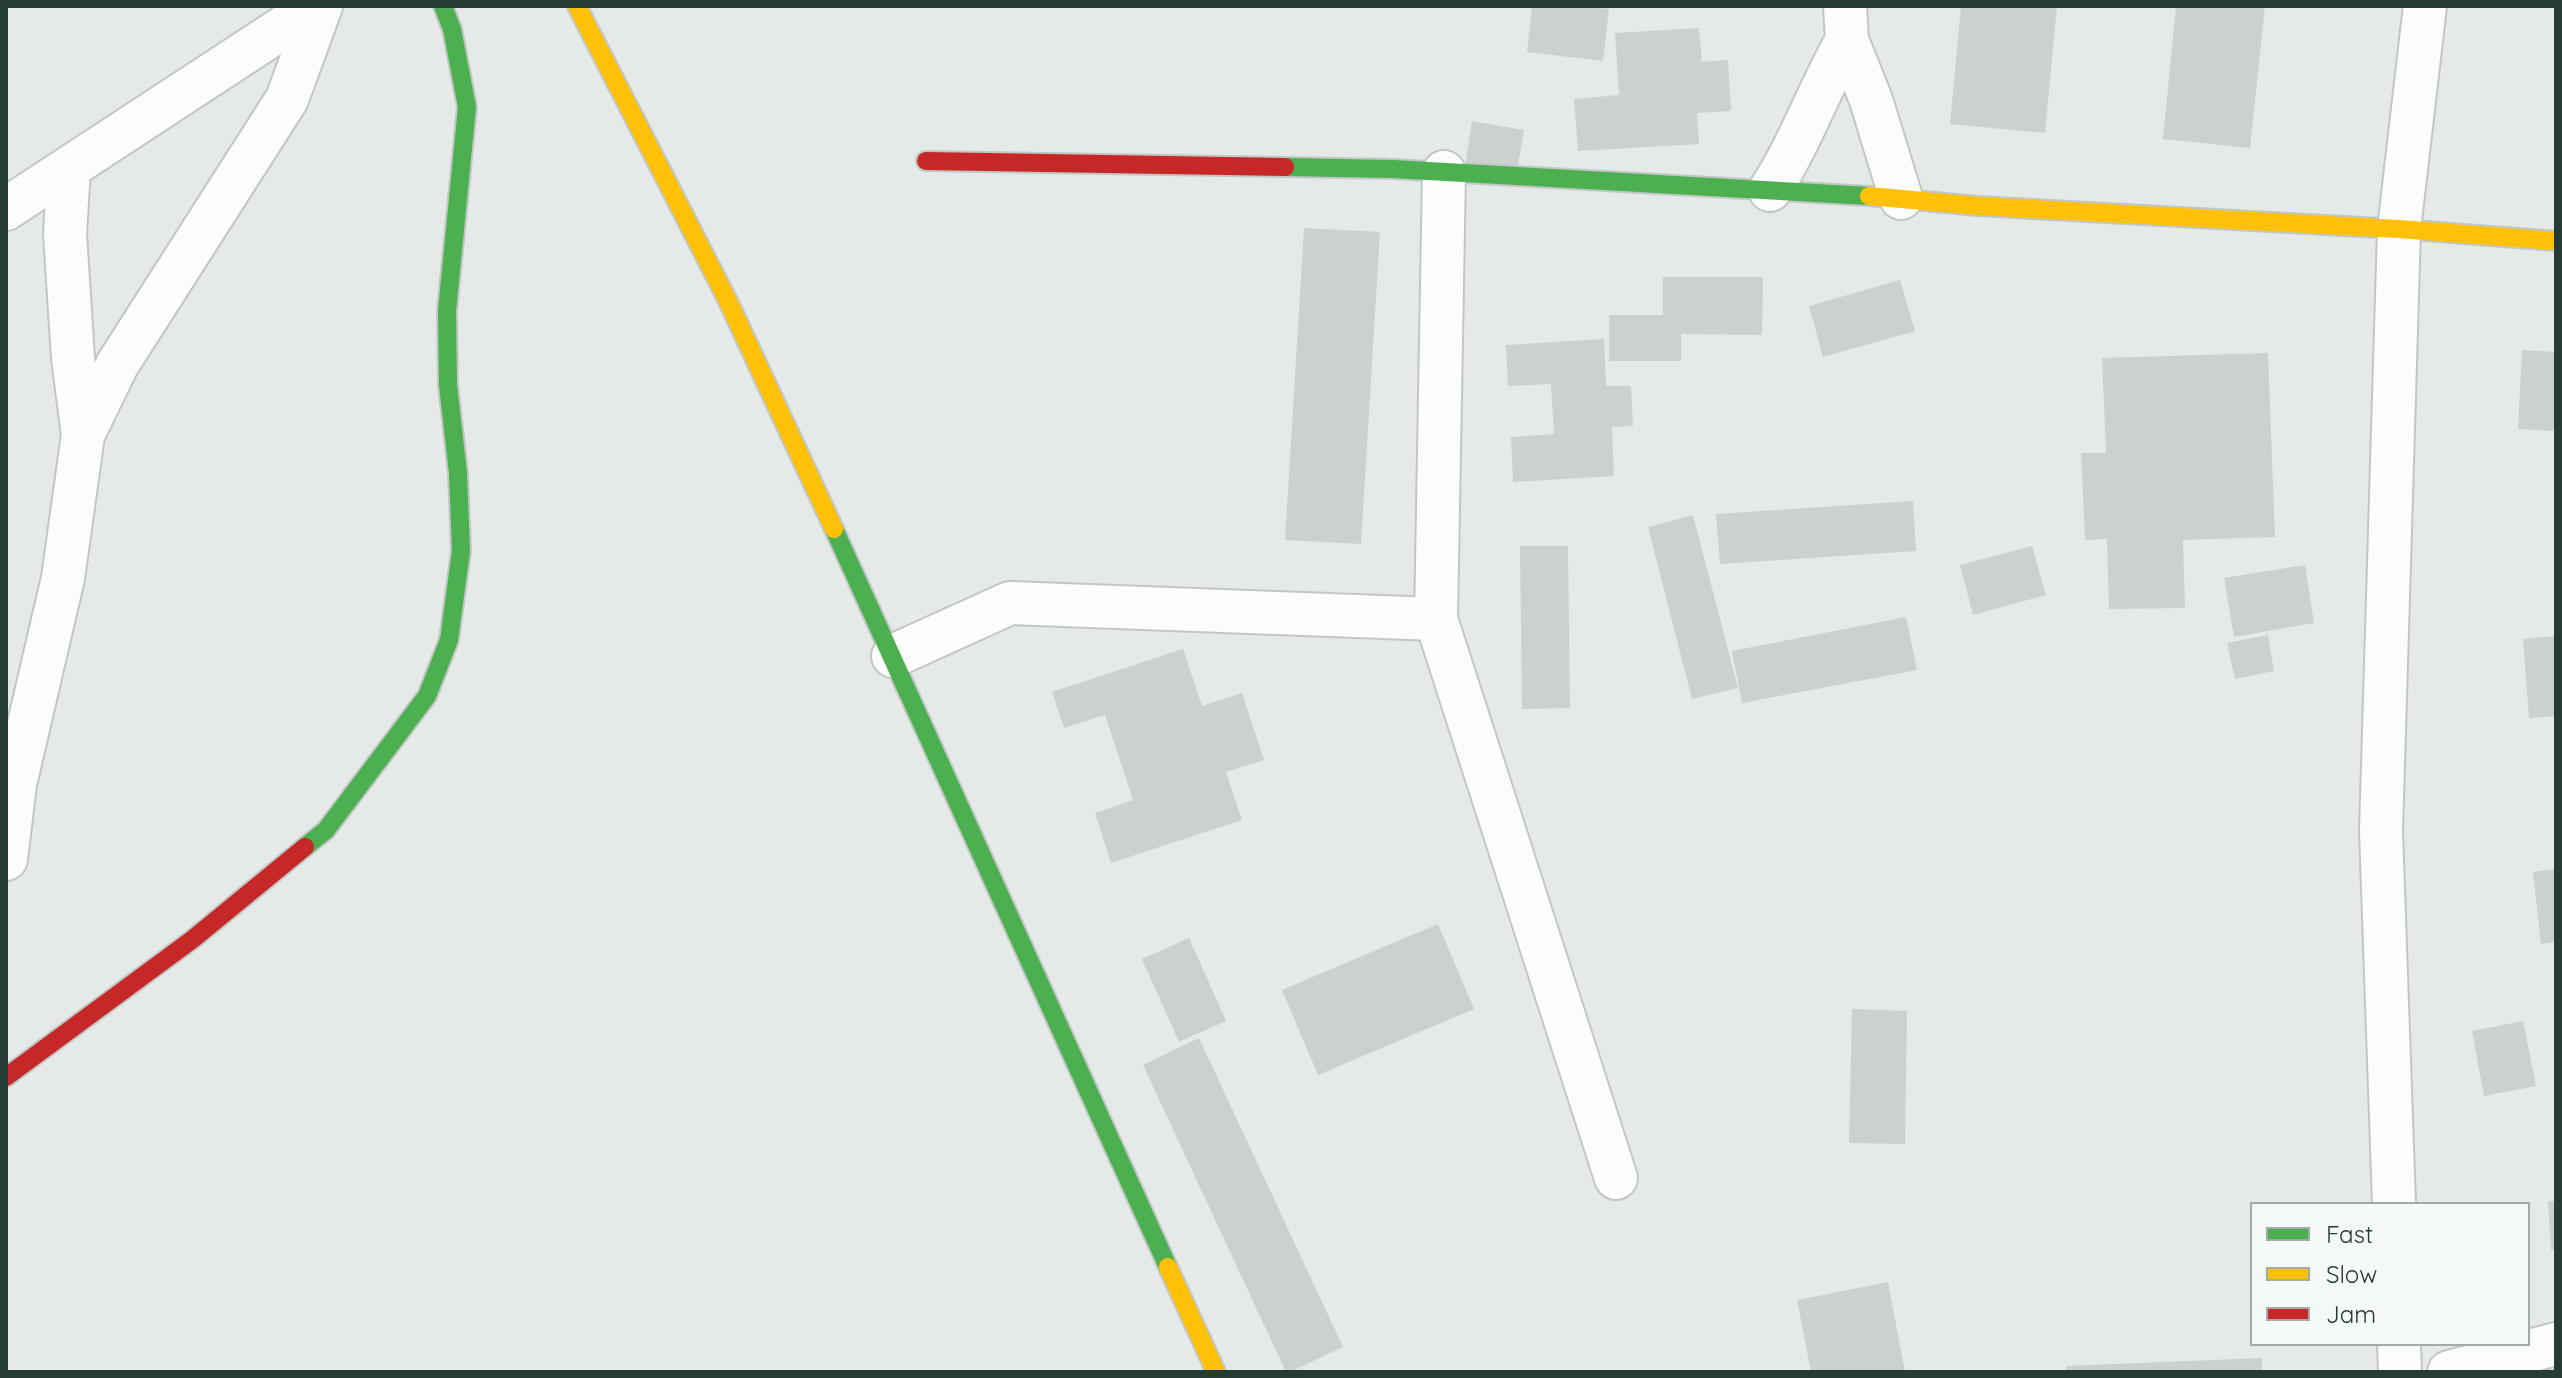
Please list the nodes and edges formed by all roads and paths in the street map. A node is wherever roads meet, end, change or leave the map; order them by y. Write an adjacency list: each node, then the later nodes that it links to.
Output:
1 (319, 6): 7 (street); 14 (street)
2 (443, 6): 18 (street)
3 (577, 6): 16 (street)
4 (2425, 6): 12 (street)
5 (1846, 23): 9 (street); 10 (street)
6 (926, 161): 8 (street)
7 (69, 168): 11 (street); 14 (street)
8 (1444, 172): 9 (street); 15 (street)
9 (1770, 190): 10 (street)
10 (1901, 198): 12 (street)
11 (6, 209)
12 (2399, 229): 13 (street); 20 (street)
13 (2556, 241)
14 (83, 435): 17 (street)
15 (1436, 619): 16 (street); 19 (street)
16 (893, 656): 23 (street)
17 (6, 859)
18 (6, 1077)
19 (1616, 1178)
20 (2394, 1202)
21 (2556, 1344): 25 (street)
22 (2399, 1346): 24 (street)
23 (1216, 1372)
24 (2400, 1372)
25 (2449, 1372)

